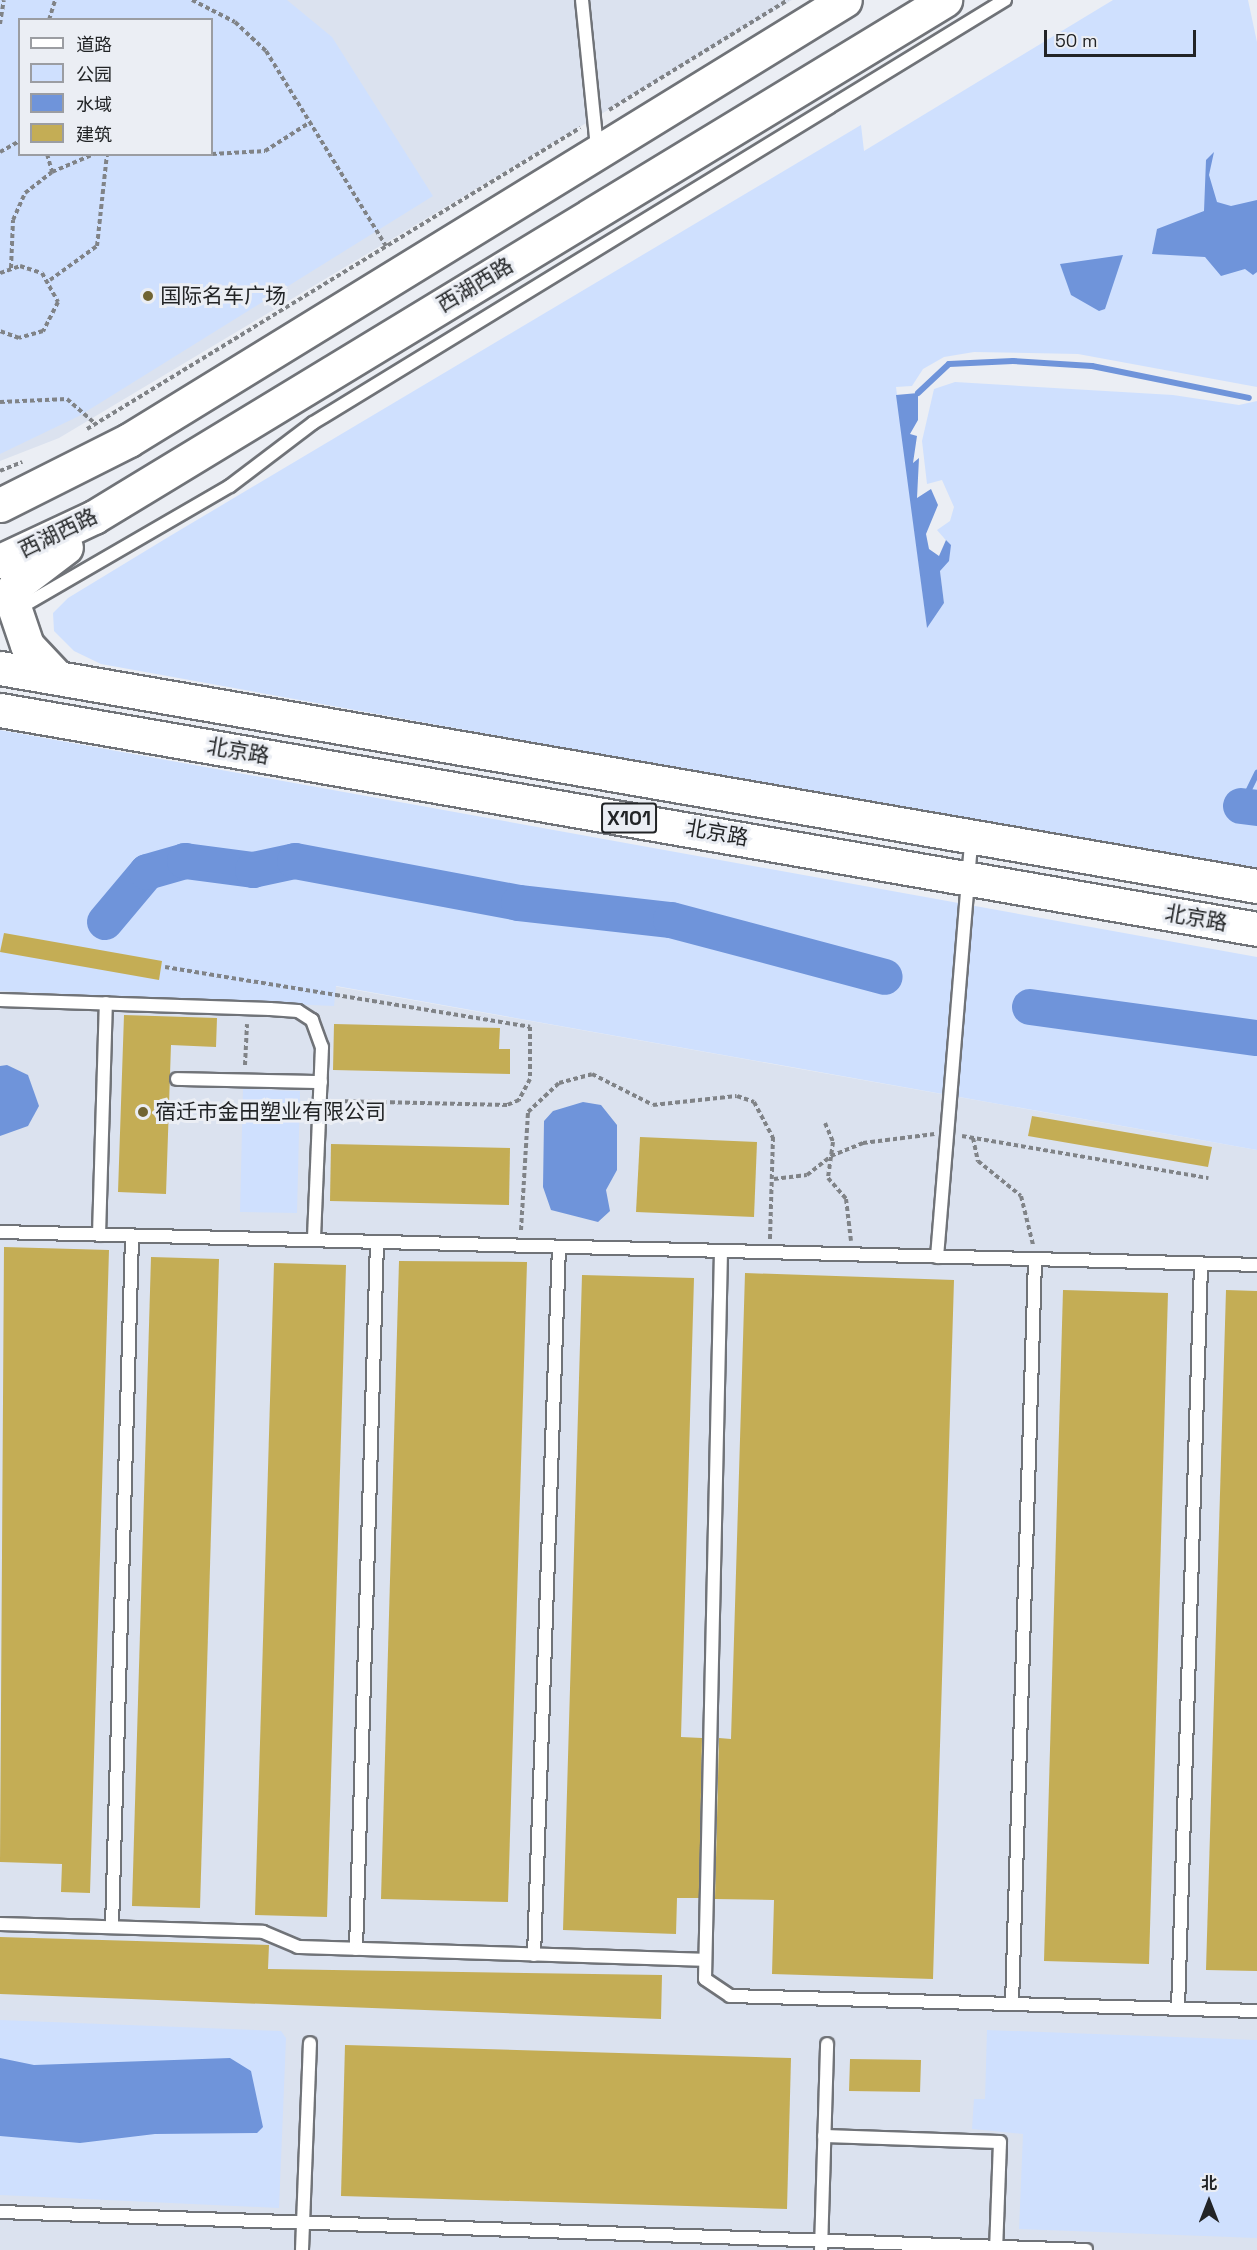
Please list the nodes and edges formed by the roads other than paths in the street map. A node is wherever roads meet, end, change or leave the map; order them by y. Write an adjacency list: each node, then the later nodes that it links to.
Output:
1 (582, 0): 5 (lane)
2 (845, 0): 5 (main road)
3 (945, 0): 7 (main road, 西湖西路)
4 (1005, 0): 9 (lane)
5 (595, 134): 6 (main road)
6 (0, 505)
7 (113, 505): 8 (main road, 西湖西路); 9 (main road)
8 (0, 561)
9 (13, 612): 11 (main road)
10 (0, 669): 11 (main road, 北京路 / X101)
11 (58, 678): 13 (main road, 北京路 / X101)
12 (0, 710): 14 (main road, 北京路 / X101)
13 (971, 834): 14 (lane); 15 (main road, 北京路 / X101)
14 (968, 876): 16 (main road, 北京路 / X101); 28 (lane)
15 (1257, 886)
16 (1257, 929)
17 (0, 1000): 18 (lane)
18 (106, 1003): 20 (lane); 22 (lane)
19 (177, 1079): 20 (lane)
20 (321, 1082): 24 (lane)
21 (0, 1232): 22 (lane)
22 (99, 1235): 23 (lane)
23 (132, 1236): 24 (lane); 33 (lane)
24 (314, 1240): 25 (lane)
25 (377, 1242): 26 (lane); 34 (lane)
26 (559, 1247): 27 (lane); 35 (lane)
27 (721, 1251): 28 (lane); 36 (lane)
28 (937, 1257): 29 (lane)
29 (1035, 1259): 30 (lane); 37 (lane)
30 (1201, 1264): 31 (lane); 38 (lane)
31 (1257, 1265)
32 (0, 1924): 33 (lane)
33 (112, 1928): 34 (lane)
34 (356, 1949): 35 (lane)
35 (534, 1955): 36 (lane)
36 (704, 1960): 37 (lane)
37 (1012, 2004): 38 (lane)
38 (1178, 2009): 39 (lane)
39 (1257, 2011)
40 (310, 2043): 44 (lane)
41 (827, 2044): 42 (lane)
42 (824, 2136): 45 (lane); 46 (lane)
43 (0, 2212): 44 (lane)
44 (303, 2223): 45 (lane); 47 (lane)
45 (821, 2245): 46 (lane)
46 (996, 2248): 48 (lane)
47 (302, 2250)
48 (1086, 2250)

